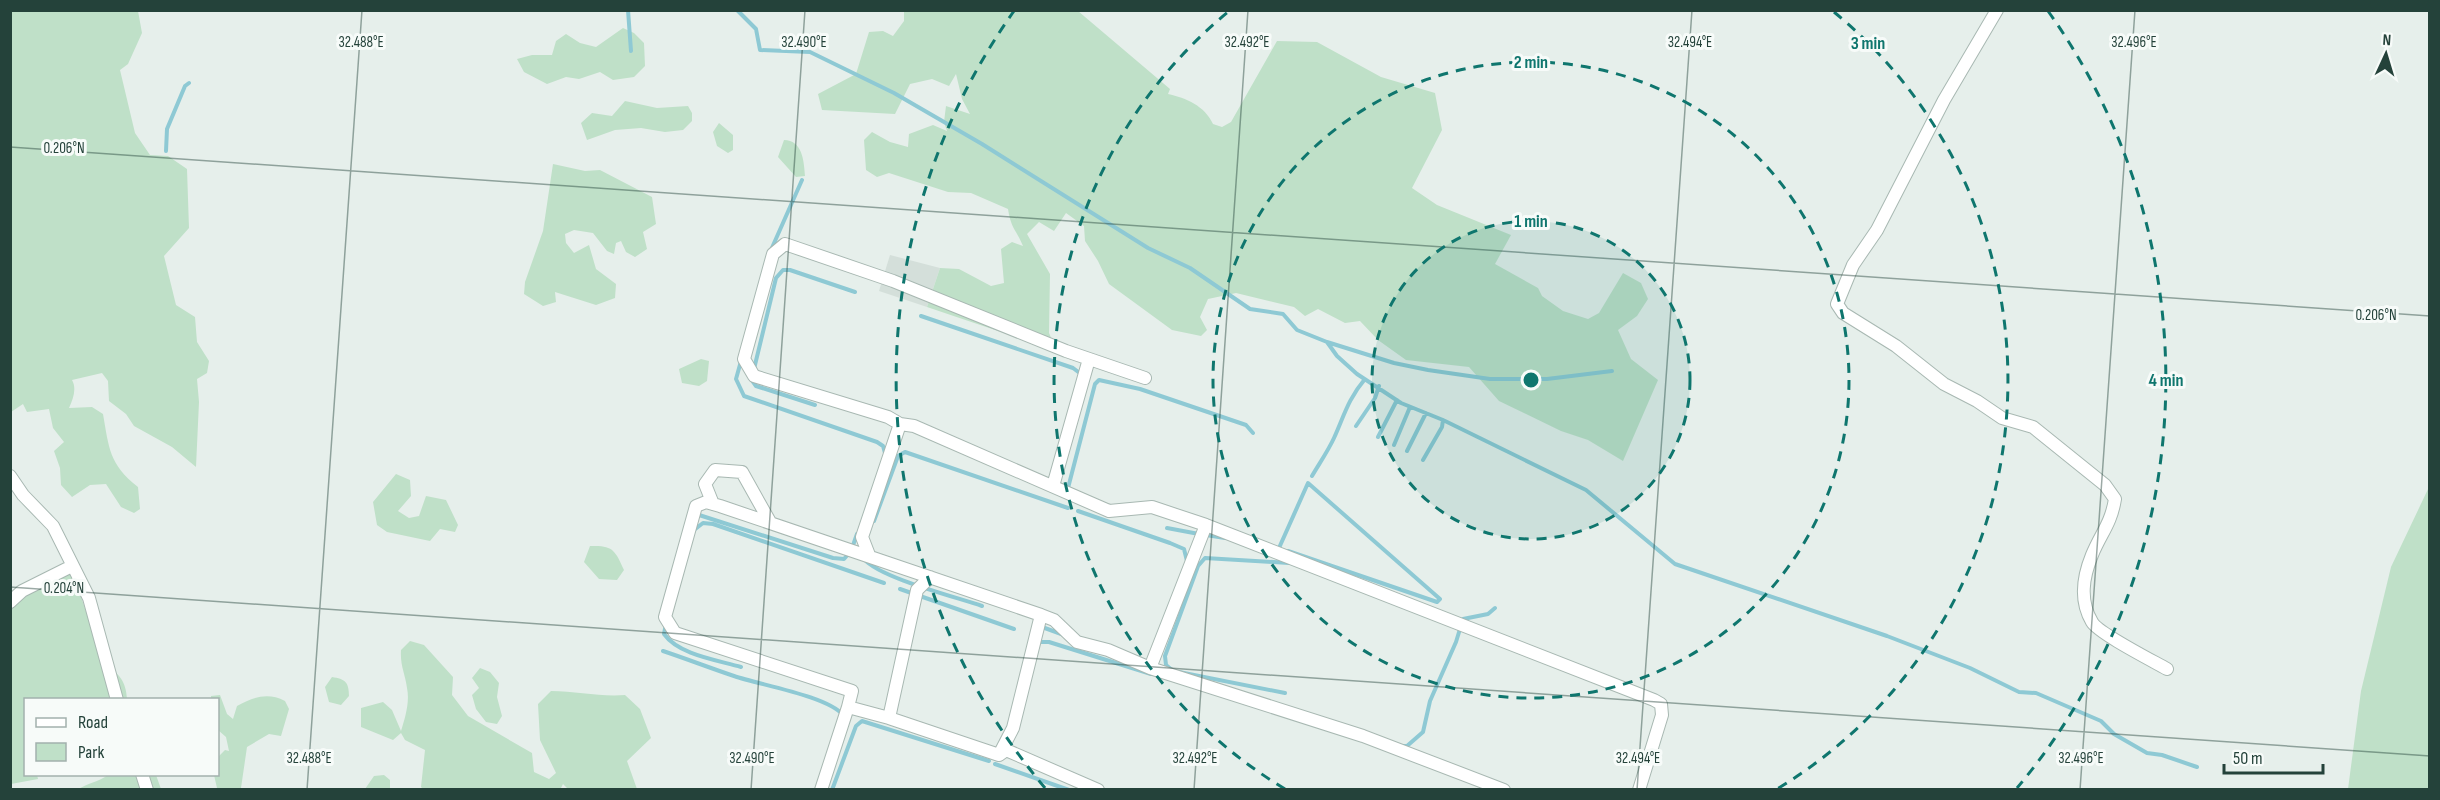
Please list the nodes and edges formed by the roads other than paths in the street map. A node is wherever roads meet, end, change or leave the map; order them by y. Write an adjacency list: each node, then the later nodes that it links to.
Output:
1 (1997, 10): 18 (street)
2 (1089, 359): 3 (street); 4 (street); 6 (street)
3 (1145, 378)
4 (900, 424): 6 (street); 10 (street)
5 (10, 476): 13 (street)
6 (1053, 486): 9 (street)
7 (713, 504): 8 (street); 8 (street); 20 (street)
8 (770, 522): 11 (street)
9 (1206, 525): 17 (street); 26 (street)
10 (862, 537): 11 (street); 12 (street)
11 (846, 548): 12 (street)
12 (869, 555): 14 (street)
13 (72, 566): 15 (street); 19 (street)
14 (930, 577): 16 (street); 21 (street)
15 (10, 602)
16 (1041, 615): 17 (street); 22 (street)
17 (1150, 668): 25 (street)
18 (2167, 669)
19 (117, 698)
20 (848, 707): 21 (street); 23 (street)
21 (889, 718): 22 (street)
22 (999, 755): 24 (street)
23 (821, 789)
24 (1098, 789)
25 (1504, 789)
26 (1639, 789)

